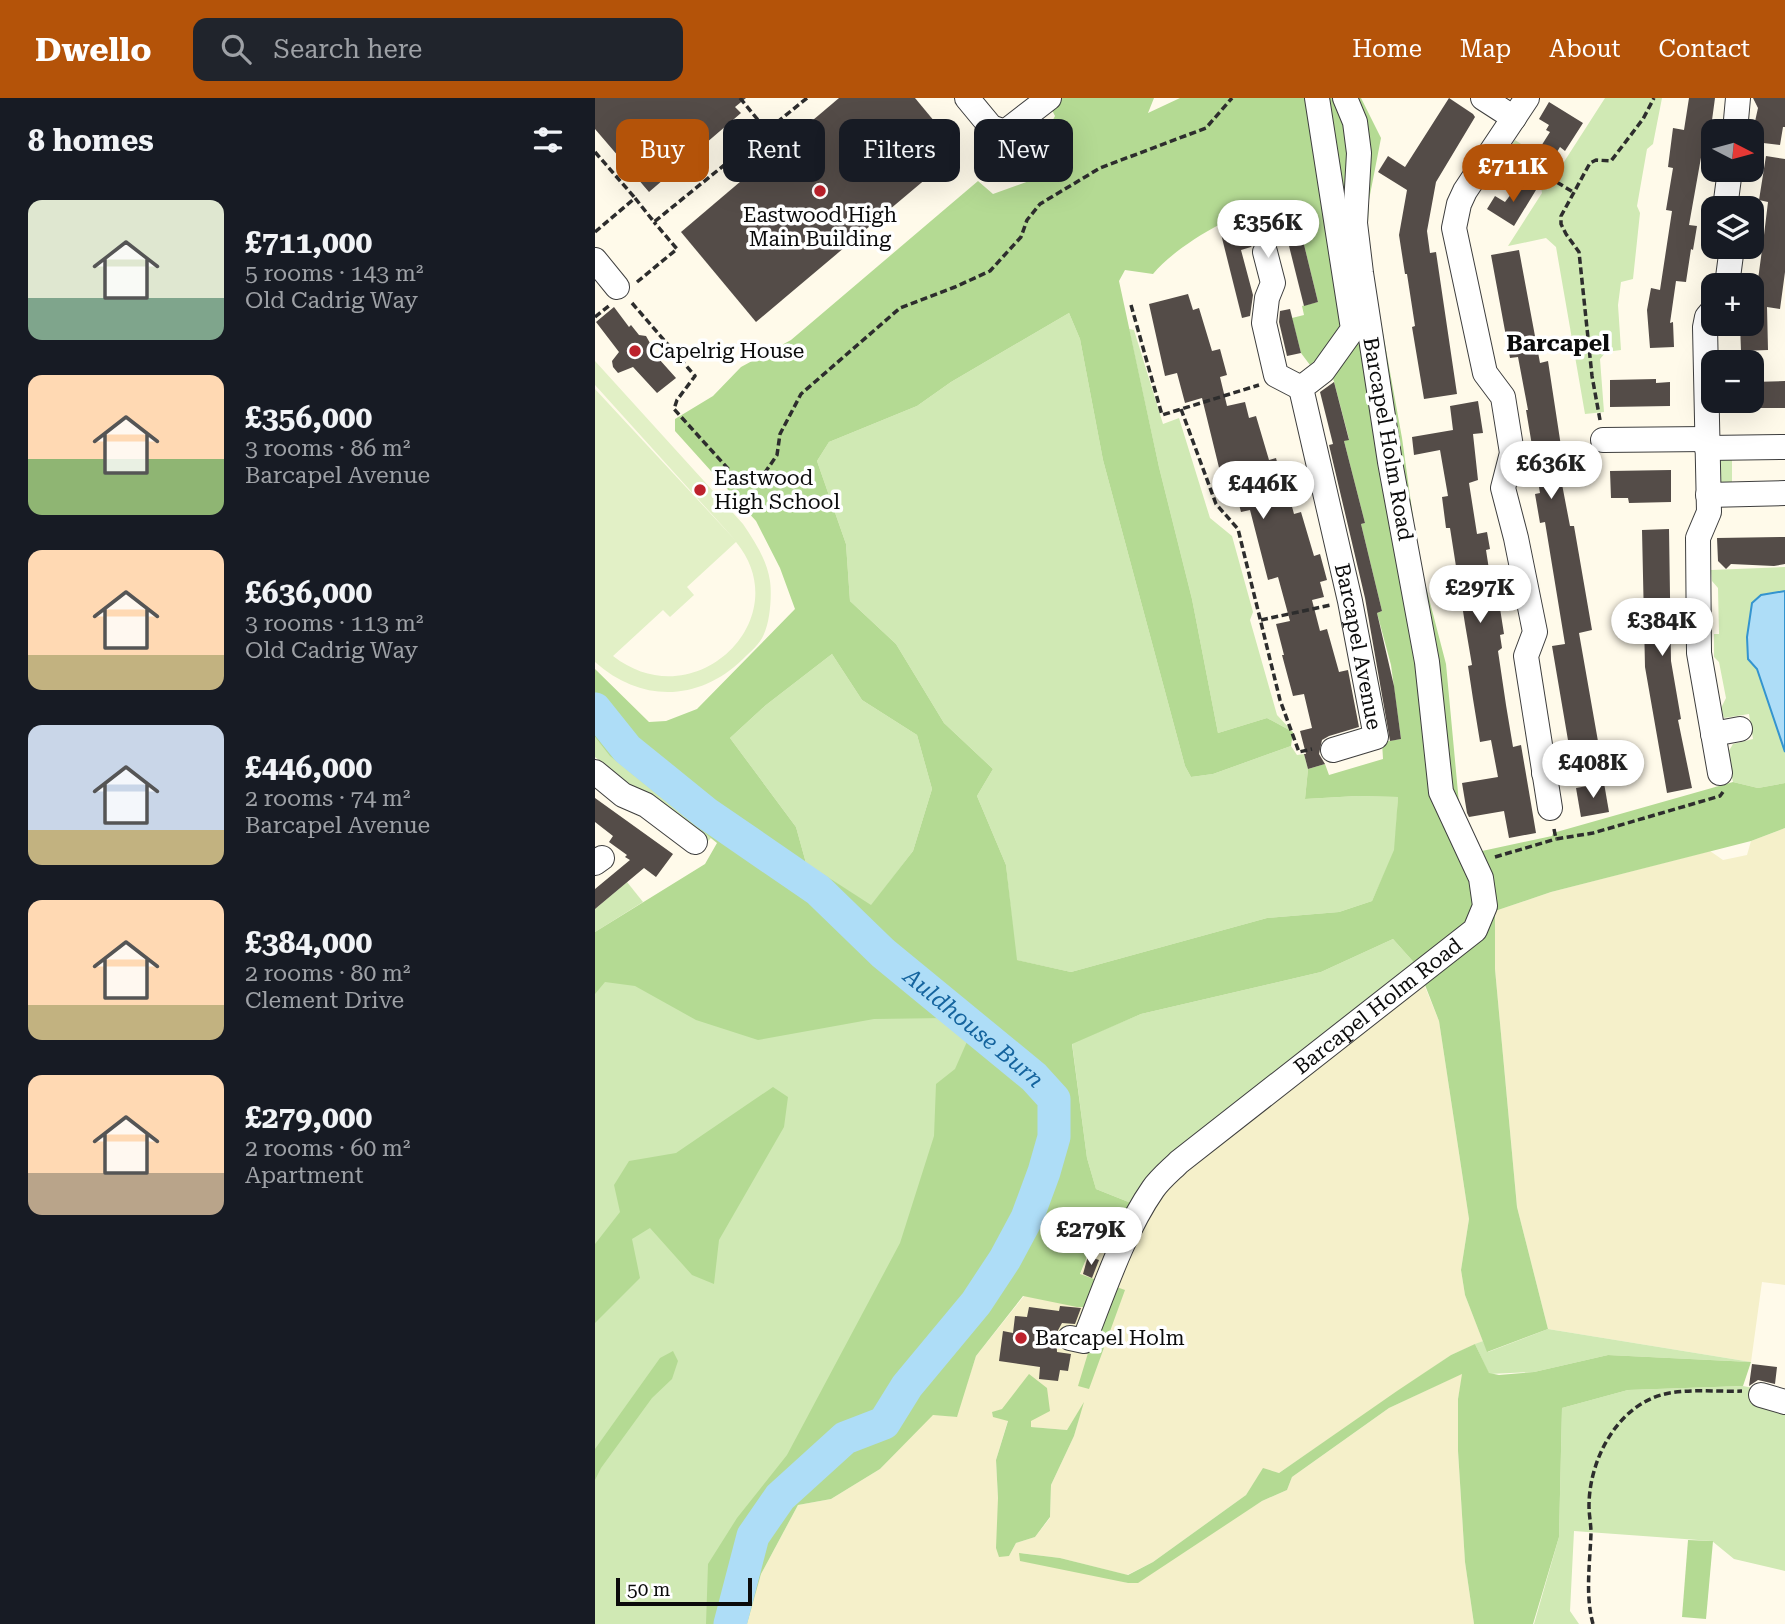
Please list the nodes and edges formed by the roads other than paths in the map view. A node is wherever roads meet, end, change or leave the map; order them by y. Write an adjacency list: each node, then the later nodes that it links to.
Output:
1 (967, 98): 2 (street)
2 (1049, 98)
3 (1317, 98): 13 (street)
4 (1345, 98): 28 (street, Barcapel Holm Road)
5 (1483, 98): 7 (street)
6 (1738, 98): 8 (street)
7 (1521, 108): 24 (street)
8 (1736, 119)
9 (1265, 252): 13 (street)
10 (595, 260): 11 (street)
11 (620, 290)
12 (1705, 336): 15 (street)
13 (1301, 388): 21 (street, Barcapel Avenue)
14 (1603, 440): 15 (street)
15 (1707, 443): 16 (street); 18 (street)
16 (1785, 447)
17 (1785, 493): 18 (street)
18 (1708, 495): 20 (street)
19 (1740, 729): 20 (street)
20 (1713, 734): 25 (street)
21 (1333, 750)
22 (1572, 770): 24 (street)
23 (595, 772): 27 (street)
24 (1544, 773): 26 (street)
25 (1720, 784)
26 (1550, 808)
27 (695, 842)
28 (1070, 1338)
29 (1761, 1395): 30 (street)
30 (1785, 1402)

